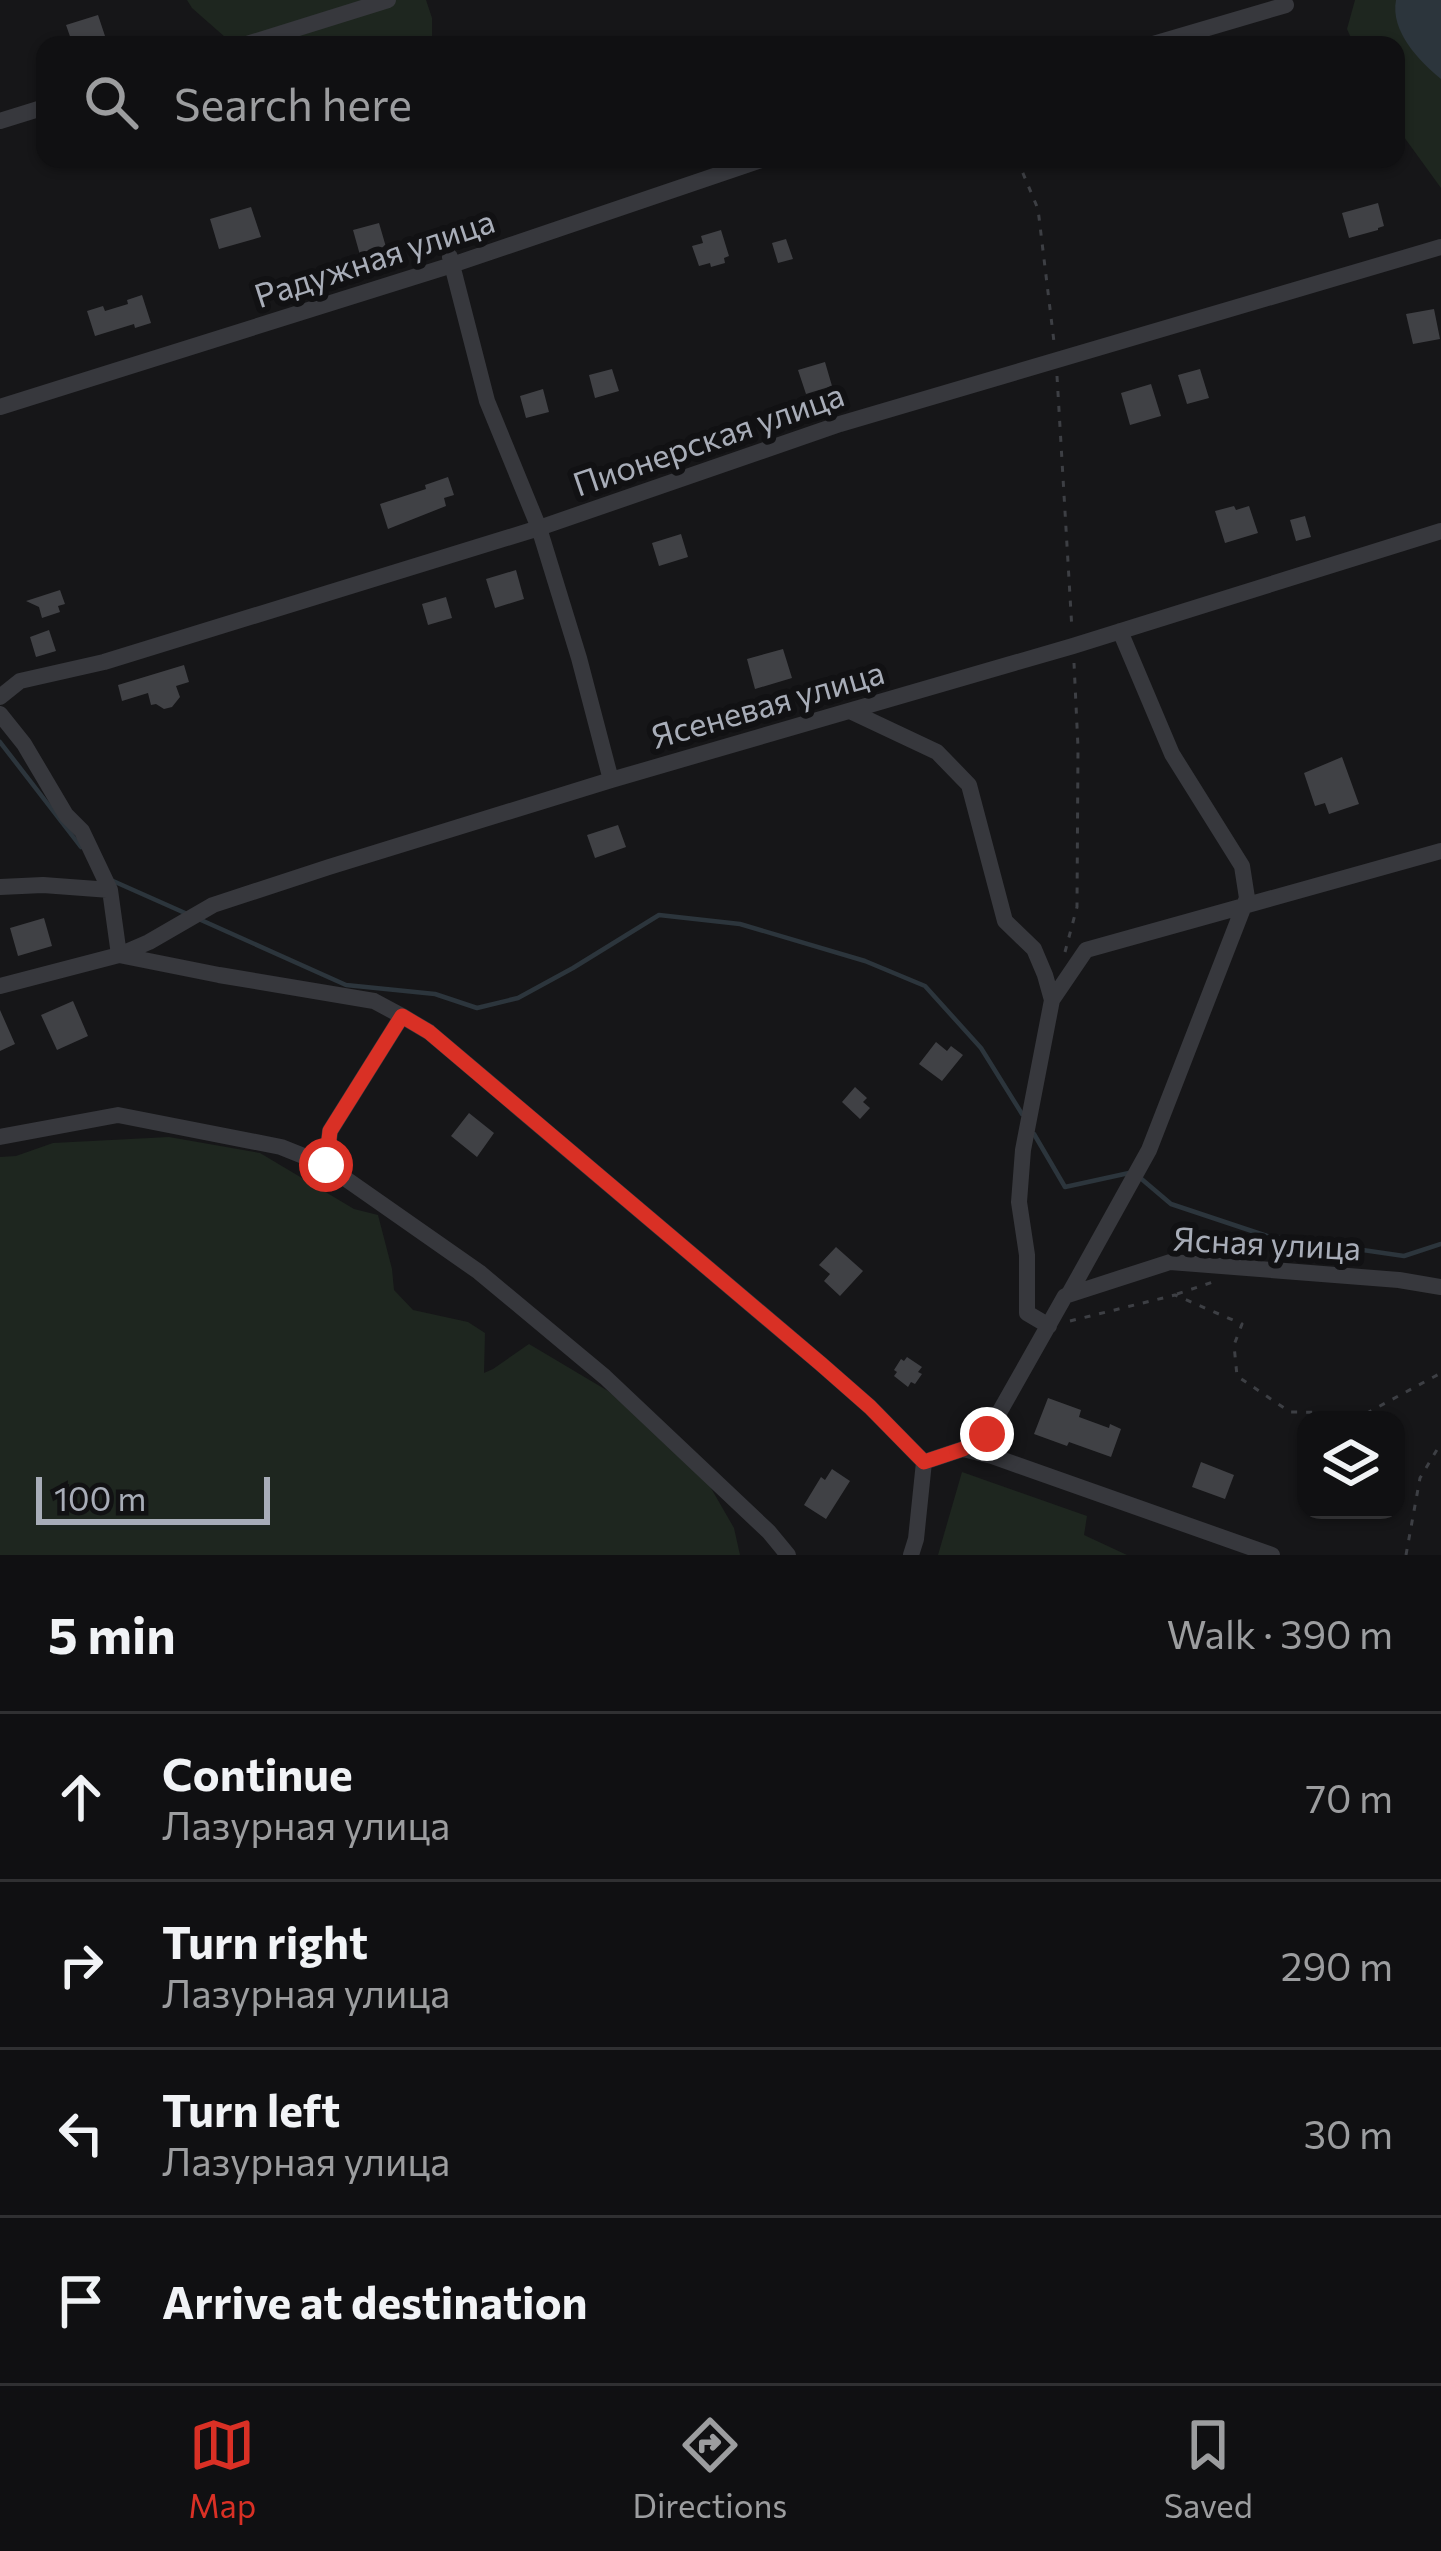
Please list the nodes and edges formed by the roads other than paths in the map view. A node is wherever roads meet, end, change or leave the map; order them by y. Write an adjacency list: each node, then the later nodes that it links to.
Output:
1 (388, 0): 3 (street)
2 (1286, 4): 4 (street)
3 (273, 36)
4 (1180, 36)
5 (36, 110): 6 (street)
6 (0, 121)
7 (736, 168): 9 (street, Радужная улица)
8 (1441, 247): 11 (street, Пионерская улица)
9 (450, 261): 10 (street, Радужная улица); 11 (street)
10 (0, 407)
11 (539, 527): 14 (street, Пионерская улица); 17 (street)
12 (1441, 531): 13 (street, Ясеневая улица)
13 (1120, 631): 15 (street, Ясеневая улица); 21 (street)
14 (0, 697)
15 (850, 711): 17 (street, Ясеневая улица); 24 (street)
16 (0, 714): 20 (street)
17 (611, 779): 22 (street, Ясеневая улица)
18 (1441, 851): 21 (street)
19 (0, 887): 20 (street)
20 (110, 890): 22 (street)
21 (1244, 906): 24 (street); 29 (street)
22 (119, 955): 23 (street); 25 (street)
23 (0, 986)
24 (1052, 1000): 30 (street)
25 (402, 1016): 27 (street); 32 (street)
26 (0, 1137): 27 (street)
27 (326, 1165): 33 (street)
28 (1441, 1287): 29 (street, Ясная улица)
29 (1069, 1294): 30 (street)
30 (1049, 1326): 31 (street)
31 (963, 1449): 32 (street); 35 (street)
32 (924, 1462): 34 (street)
33 (788, 1555)
34 (911, 1555)
35 (1272, 1555)

